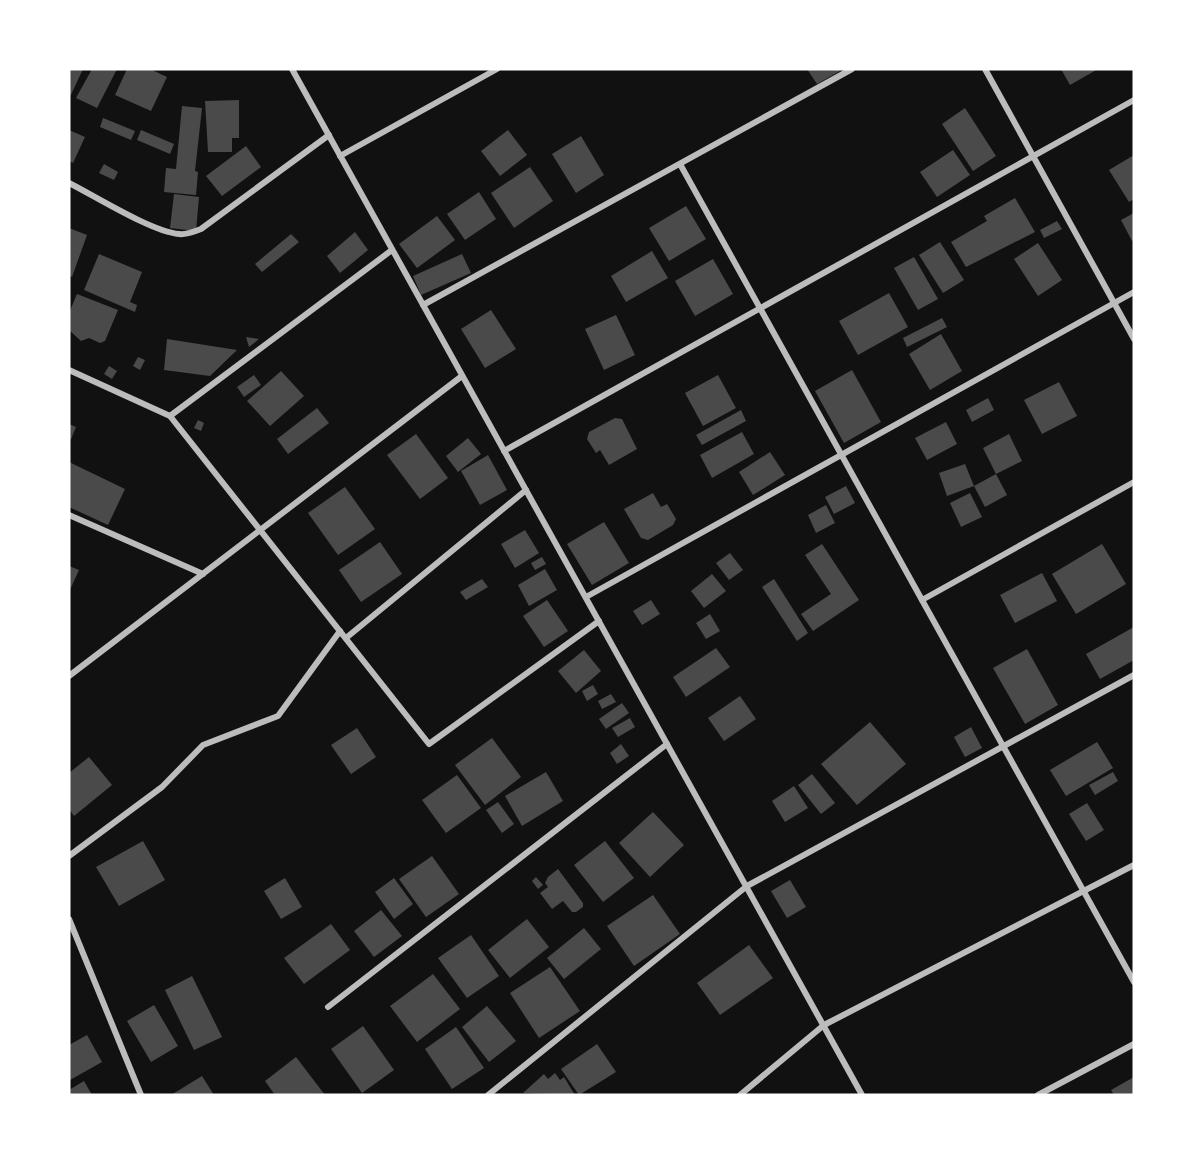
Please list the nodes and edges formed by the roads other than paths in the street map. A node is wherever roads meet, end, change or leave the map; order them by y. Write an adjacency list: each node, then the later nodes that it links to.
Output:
1 (292, 69): 6 (street)
2 (497, 69): 7 (street)
3 (852, 69): 9 (street)
4 (985, 69): 8 (street)
5 (1134, 100): 8 (street)
6 (329, 135): 7 (street); 10 (street)
7 (340, 156): 11 (street)
8 (1033, 156): 13 (street); 15 (street)
9 (680, 164): 14 (street); 15 (street)
10 (69, 183)
11 (393, 250): 14 (street); 19 (street)
12 (1134, 292): 13 (street)
13 (1114, 303): 16 (street); 21 (street)
14 (423, 305): 18 (street)
15 (760, 308): 20 (street); 21 (street)
16 (1134, 339)
17 (69, 370): 19 (street)
18 (462, 376): 20 (street); 25 (street)
19 (170, 416): 25 (street)
20 (504, 451): 23 (street)
21 (842, 455): 27 (street); 28 (street)
22 (1134, 482): 28 (street)
23 (526, 490): 27 (street); 31 (street)
24 (69, 515): 26 (street)
25 (260, 530): 26 (street); 30 (street)
26 (202, 574): 33 (street)
27 (586, 597): 29 (street)
28 (922, 600): 35 (street)
29 (599, 621): 31 (street); 34 (street)
30 (340, 631): 31 (street); 36 (street)
31 (346, 639)
32 (1134, 675): 35 (street)
33 (69, 676)
34 (667, 744): 38 (street); 42 (street)
35 (1004, 747): 38 (street); 39 (street)
36 (69, 856)
37 (1134, 865): 39 (street)
38 (747, 886): 43 (street); 46 (street)
39 (1084, 892): 41 (street); 43 (street)
40 (69, 919): 45 (street)
41 (1134, 982)
42 (328, 1007)
43 (824, 1025): 47 (street); 48 (street)
44 (1134, 1044): 49 (street)
45 (141, 1095)
46 (488, 1095)
47 (740, 1095)
48 (862, 1095)
49 (1038, 1095)

